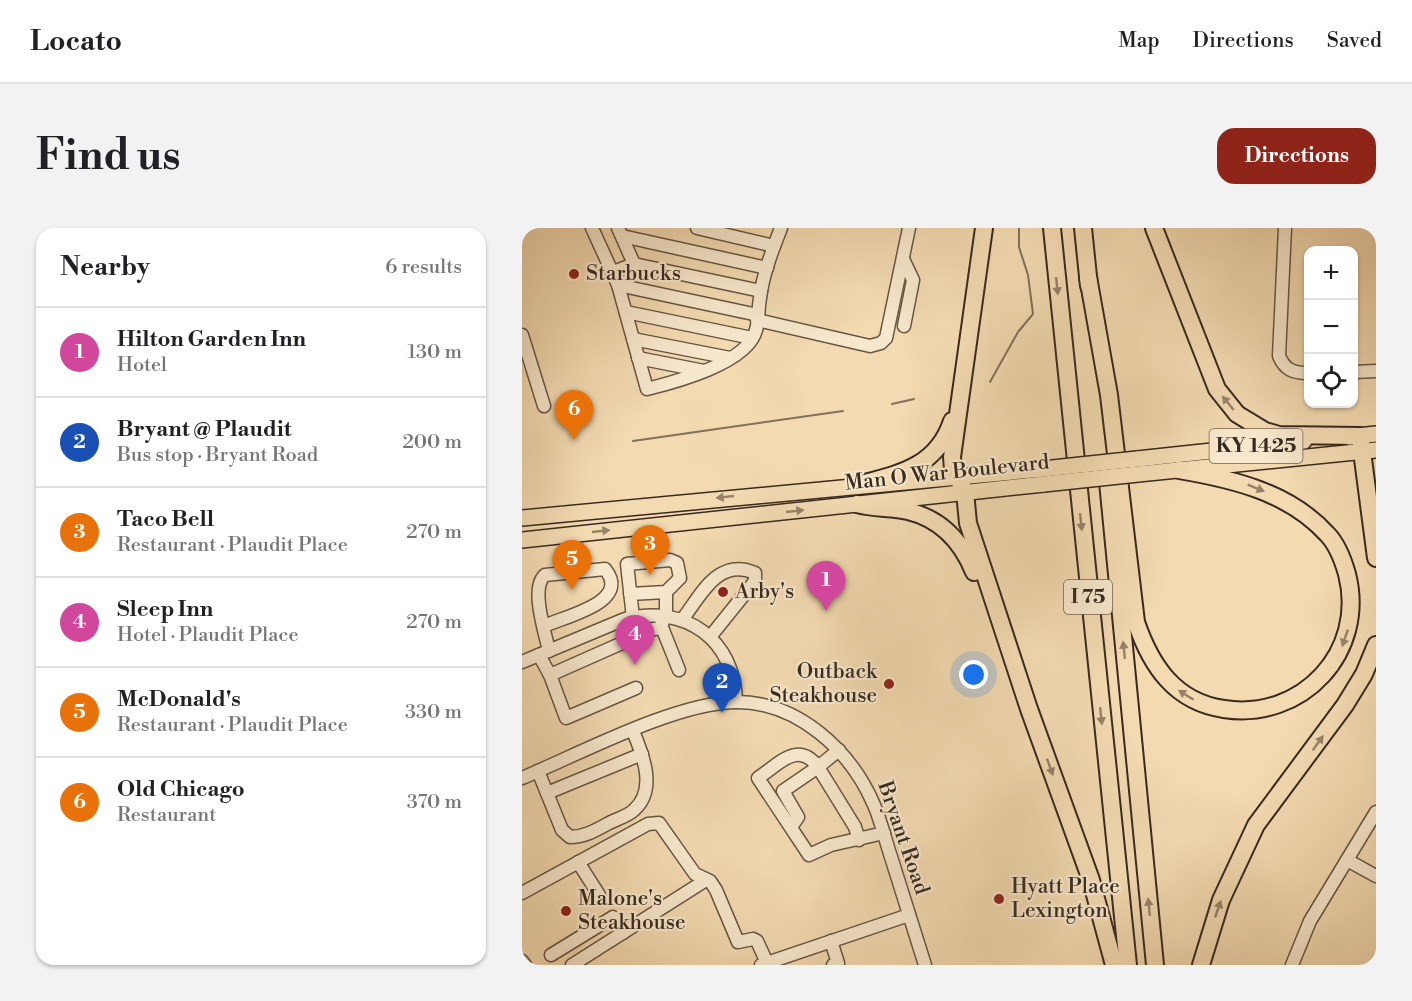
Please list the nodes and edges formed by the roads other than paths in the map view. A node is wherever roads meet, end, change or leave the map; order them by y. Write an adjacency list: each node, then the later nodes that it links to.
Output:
1 (592, 228): 15 (street)
2 (697, 228): 11 (street)
3 (781, 228): 11 (street)
4 (909, 228): 12 (street)
5 (984, 228): 31 (highway)
6 (1052, 228): 87 (highway, I 75, one-way to 87)
7 (1083, 228): 16 (highway, I 75)
8 (1154, 228): 33 (highway, one-way to 8)
9 (1285, 228): 30 (street)
10 (620, 232): 13 (street); 14 (street)
11 (774, 246): 14 (street)
12 (903, 259): 20 (street); 21 (street)
13 (634, 264): 15 (street); 18 (street)
14 (767, 268): 18 (street)
15 (612, 272): 17 (street)
16 (1088, 277): 35 (highway, one-way to 16); 88 (highway, I 75, one-way to 16)
17 (618, 285): 19 (street); 20 (street)
18 (761, 291): 20 (street)
19 (626, 312): 23 (street); 24 (street)
20 (758, 318): 23 (street)
21 (904, 326)
22 (522, 335): 32 (street)
23 (752, 338): 26 (street)
24 (633, 339): 25 (street); 26 (street)
25 (638, 358): 27 (street); 27 (street)
26 (730, 358): 27 (street)
27 (704, 371)
28 (1376, 371): 29 (street)
29 (1358, 372)
30 (1304, 373)
31 (960, 388): 37 (highway); 38 (highway)
32 (544, 406)
33 (1369, 443): 34 (main road, Man O War Boulevard / KY 1425); 35 (main road, Man O War Boulevard / KY 1425); 43 (highway)
34 (1137, 466): 35 (main road, Man O War Boulevard / KY 1425); 36 (main road, Man O War Boulevard / KY 1425, bridge)
35 (1179, 470)
36 (1043, 476): 37 (main road, Man O War Boulevard / KY 1425); 39 (main road, Man O War Boulevard / KY 1425)
37 (957, 477): 38 (main road, Man O War Boulevard / KY 1425); 39 (highway)
38 (857, 485): 41 (main road, Man O War Boulevard / KY 1425, one-way to 41)
39 (965, 492): 40 (main road, Man O War Boulevard / KY 1425); 57 (highway)
40 (857, 504): 42 (main road, Man O War Boulevard / KY 1425, one-way to 40); 57 (highway)
41 (522, 518)
42 (522, 540)
43 (1376, 558)
44 (666, 592): 45 (street); 45 (street); 48 (street)
45 (630, 594): 46 (street)
46 (633, 618): 48 (street); 52 (street)
47 (682, 620): 48 (street); 50 (street); 50 (street)
48 (664, 622): 54 (street); 55 (street)
49 (544, 626): 49 (street); 52 (street)
50 (710, 637): 58 (street)
51 (1376, 645): 89 (highway, one-way to 51)
52 (544, 653): 53 (street); 55 (street)
53 (522, 662)
54 (679, 670)
55 (549, 675): 56 (street)
56 (636, 688)
57 (1024, 692): 86 (highway, one-way to 86)
58 (736, 702): 59 (street, Bryant Road); 60 (street, Bryant Road)
59 (633, 731): 61 (street); 63 (street, Bryant Road)
60 (839, 750): 62 (street); 68 (street, Bryant Road)
61 (642, 754): 65 (street); 65 (street)
62 (818, 767): 67 (street); 67 (street); 69 (street)
63 (538, 771): 64 (street, Bryant Road); 65 (street)
64 (522, 778)
65 (547, 793)
66 (1376, 812): 70 (street)
67 (791, 827): 69 (street)
68 (884, 833): 69 (street); 76 (street, Bryant Road)
69 (859, 840)
70 (1347, 860): 72 (street); 90 (street)
71 (578, 862): 73 (street); 74 (street); 75 (street)
72 (1376, 876)
73 (706, 880): 77 (street); 81 (street)
74 (522, 893)
75 (599, 895)
76 (909, 915): 78 (street); 85 (street, Bryant Road)
77 (623, 933): 79 (street); 84 (street)
78 (831, 941): 81 (street); 82 (street)
79 (551, 955)
80 (522, 961): 83 (street)
81 (764, 964)
82 (836, 964)
83 (525, 965)
84 (572, 965)
85 (925, 965)
86 (1114, 965)
87 (1128, 965)
88 (1155, 965)
89 (1200, 965)
90 (1292, 965)

